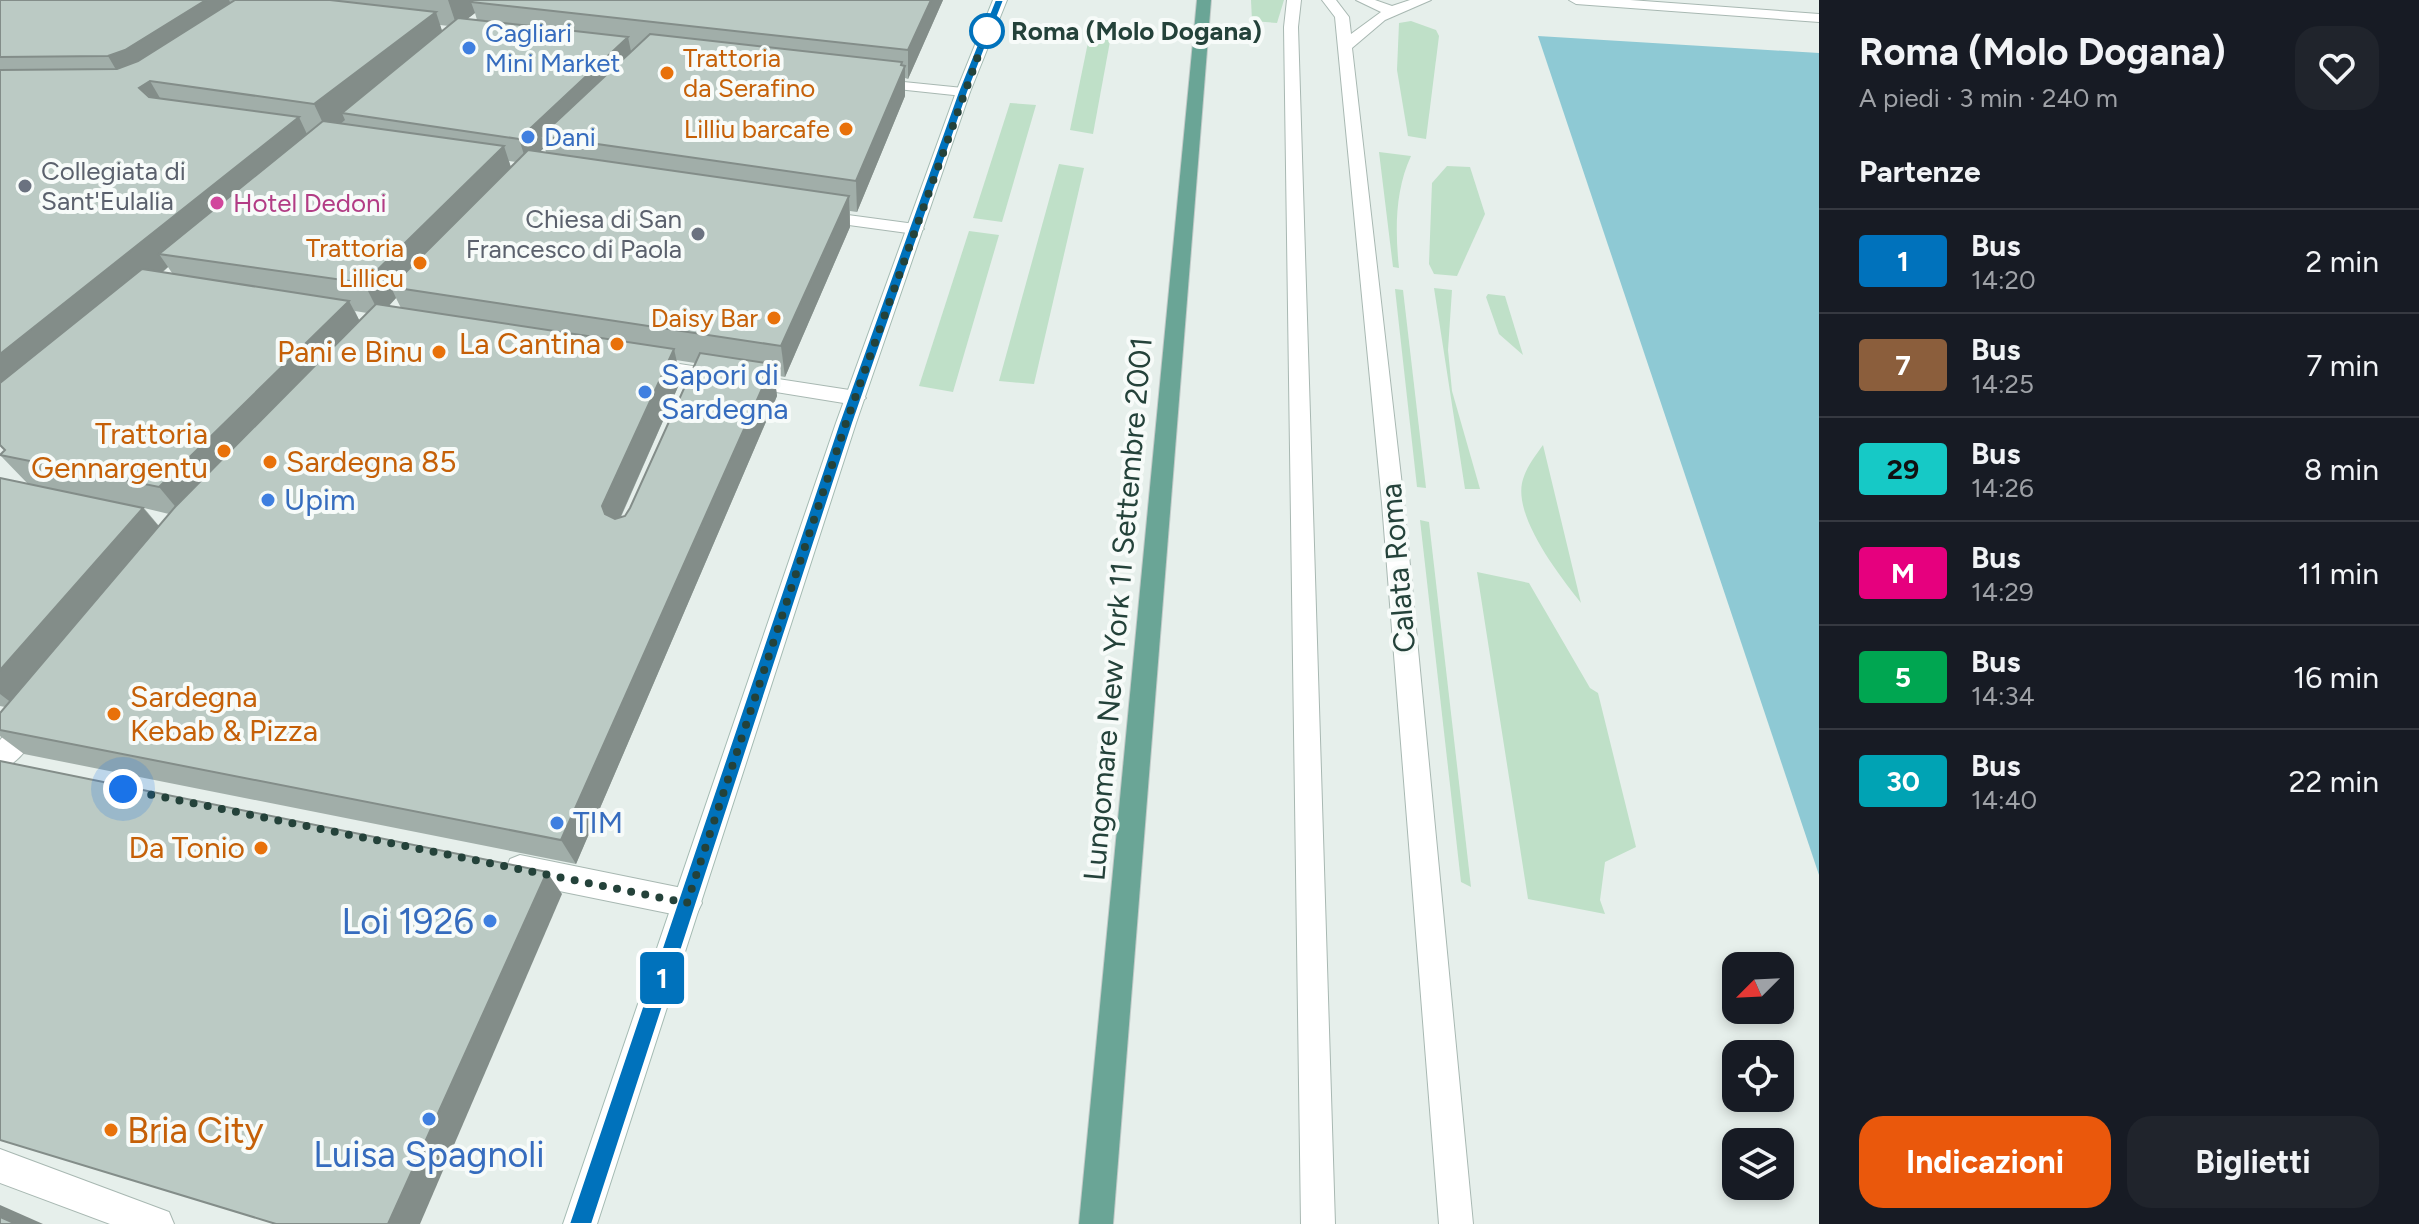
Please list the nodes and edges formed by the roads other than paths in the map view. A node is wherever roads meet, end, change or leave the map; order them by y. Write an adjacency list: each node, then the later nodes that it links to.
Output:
1 (1000, 0): 12 (main road)
2 (1204, 0): 25 (main road, Lungomare New York 11 Settembre 2001)
3 (1294, 0): 26 (main road)
4 (1329, 0): 10 (main road, Calata Roma)
5 (1363, 0): 8 (main road)
6 (1424, 0): 8 (main road)
7 (1576, 0): 9 (main road)
8 (1389, 10): 10 (main road)
9 (1819, 18)
10 (1345, 48): 27 (main road, Calata Roma)
11 (852, 80): 12 (main road)
12 (963, 92): 14 (main road)
13 (794, 212): 14 (main road)
14 (915, 229): 16 (main road)
15 (620, 361): 16 (main road)
16 (856, 398): 21 (main road)
17 (40, 711): 18 (main road)
18 (0, 761): 19 (main road)
19 (31, 770)
20 (492, 864): 21 (main road)
21 (687, 903): 24 (main road)
22 (0, 1166): 23 (main road)
23 (157, 1224)
24 (580, 1224)
25 (1096, 1224)
26 (1318, 1224)
27 (1456, 1224)

